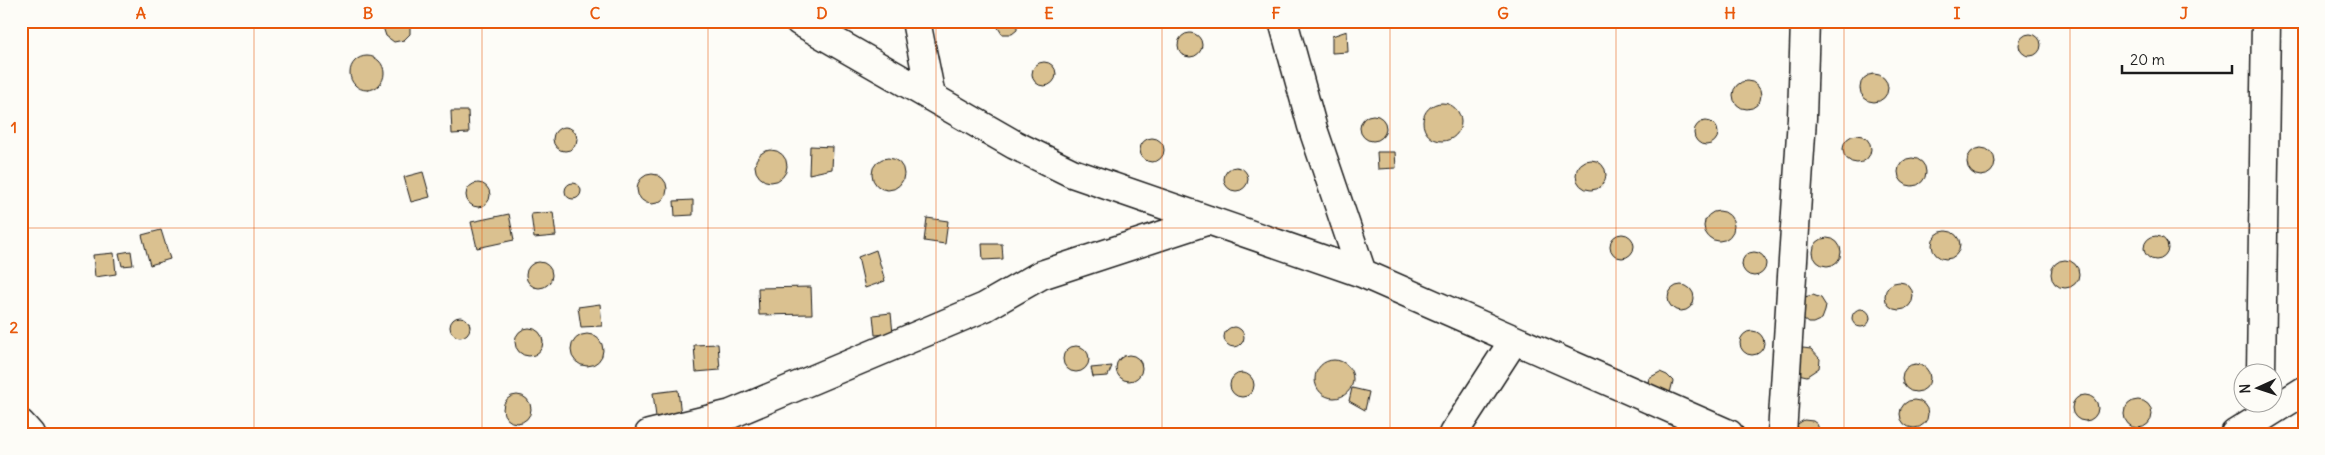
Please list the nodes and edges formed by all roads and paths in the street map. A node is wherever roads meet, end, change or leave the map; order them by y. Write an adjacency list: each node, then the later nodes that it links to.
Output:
1 (799, 21): 6 (street)
2 (916, 21): 6 (street)
3 (1282, 21): 8 (street)
4 (1805, 21): 18 (street)
5 (2266, 21): 10 (street)
6 (930, 96): 7 (street)
7 (1209, 220): 8 (street); 15 (street)
8 (1362, 273): 9 (street)
9 (1514, 340): 16 (street); 17 (street)
10 (2262, 362)
11 (2304, 391): 12 (street)
12 (2259, 418): 19 (street)
13 (21, 424): 14 (street)
14 (30, 434)
15 (649, 434)
16 (1453, 434)
17 (1729, 434)
18 (1782, 434)
19 (2234, 434)

